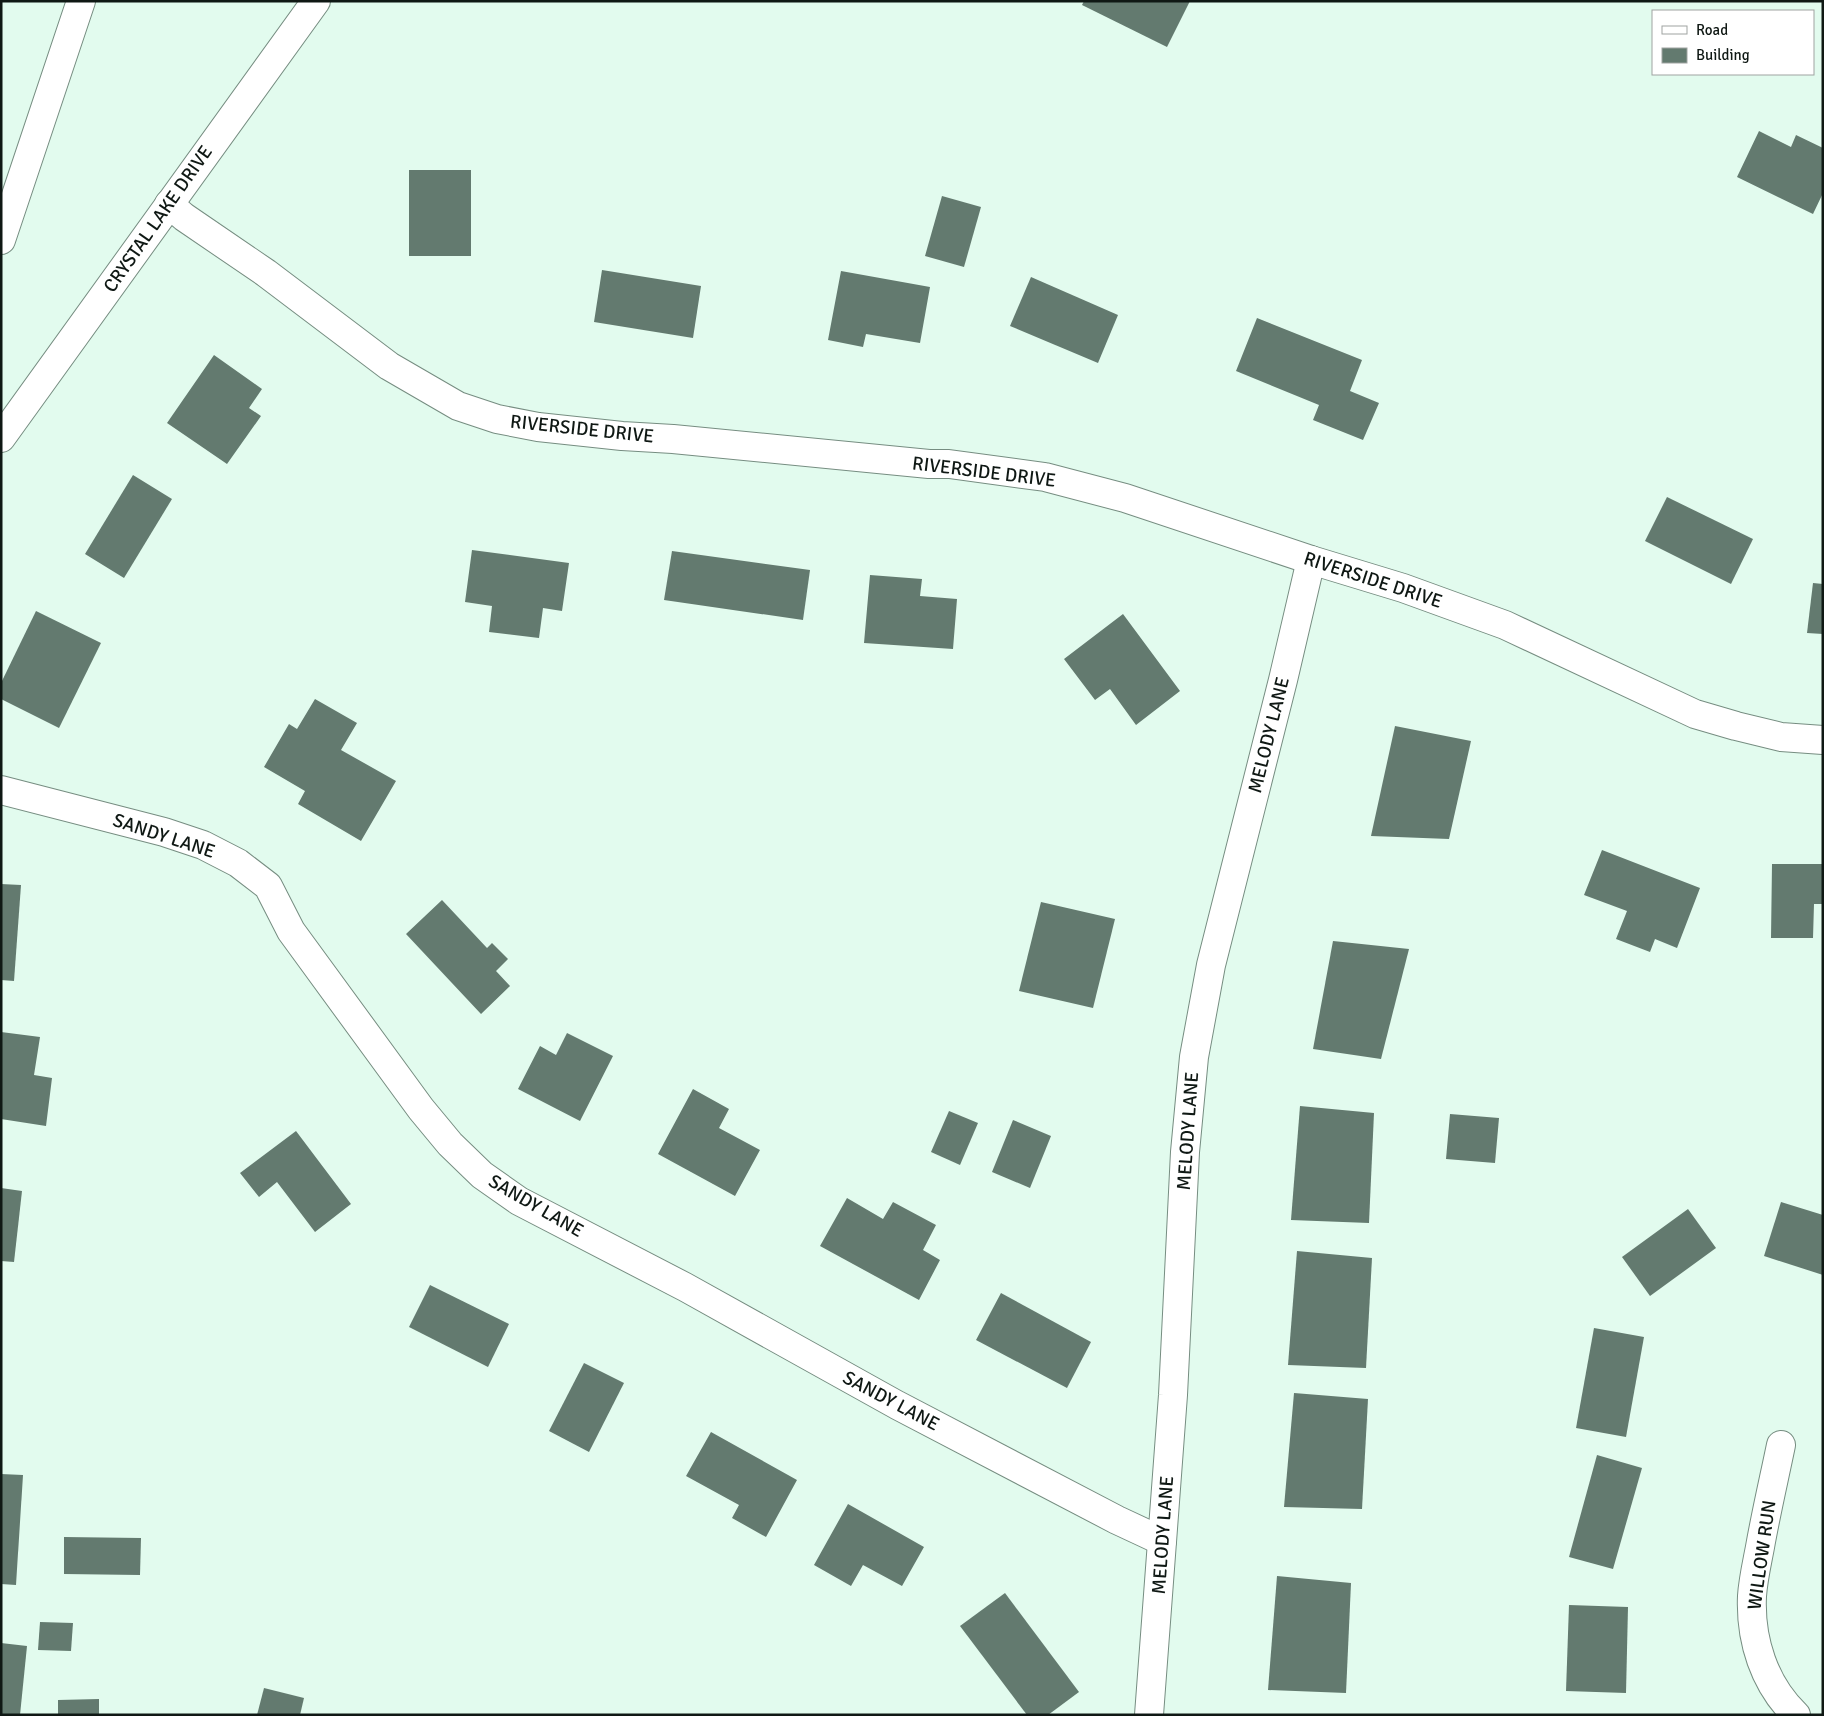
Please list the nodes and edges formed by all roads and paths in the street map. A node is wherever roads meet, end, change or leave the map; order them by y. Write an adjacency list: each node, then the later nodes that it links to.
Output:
1 (81, 1): 4 (street)
2 (316, 1): 3 (street, CRYSTAL LAKE DRIVE)
3 (169, 204): 5 (street, CRYSTAL LAKE DRIVE); 6 (street, RIVERSIDE DRIVE)
4 (1, 240)
5 (1, 438)
6 (1310, 560): 7 (street, RIVERSIDE DRIVE); 10 (street, MELODY LANE)
7 (1823, 740)
8 (1, 790): 10 (street, SANDY LANE)
9 (1781, 1445): 12 (street, WILLOW RUN)
10 (1162, 1541): 11 (street, MELODY LANE)
11 (1149, 1715)
12 (1796, 1715)

